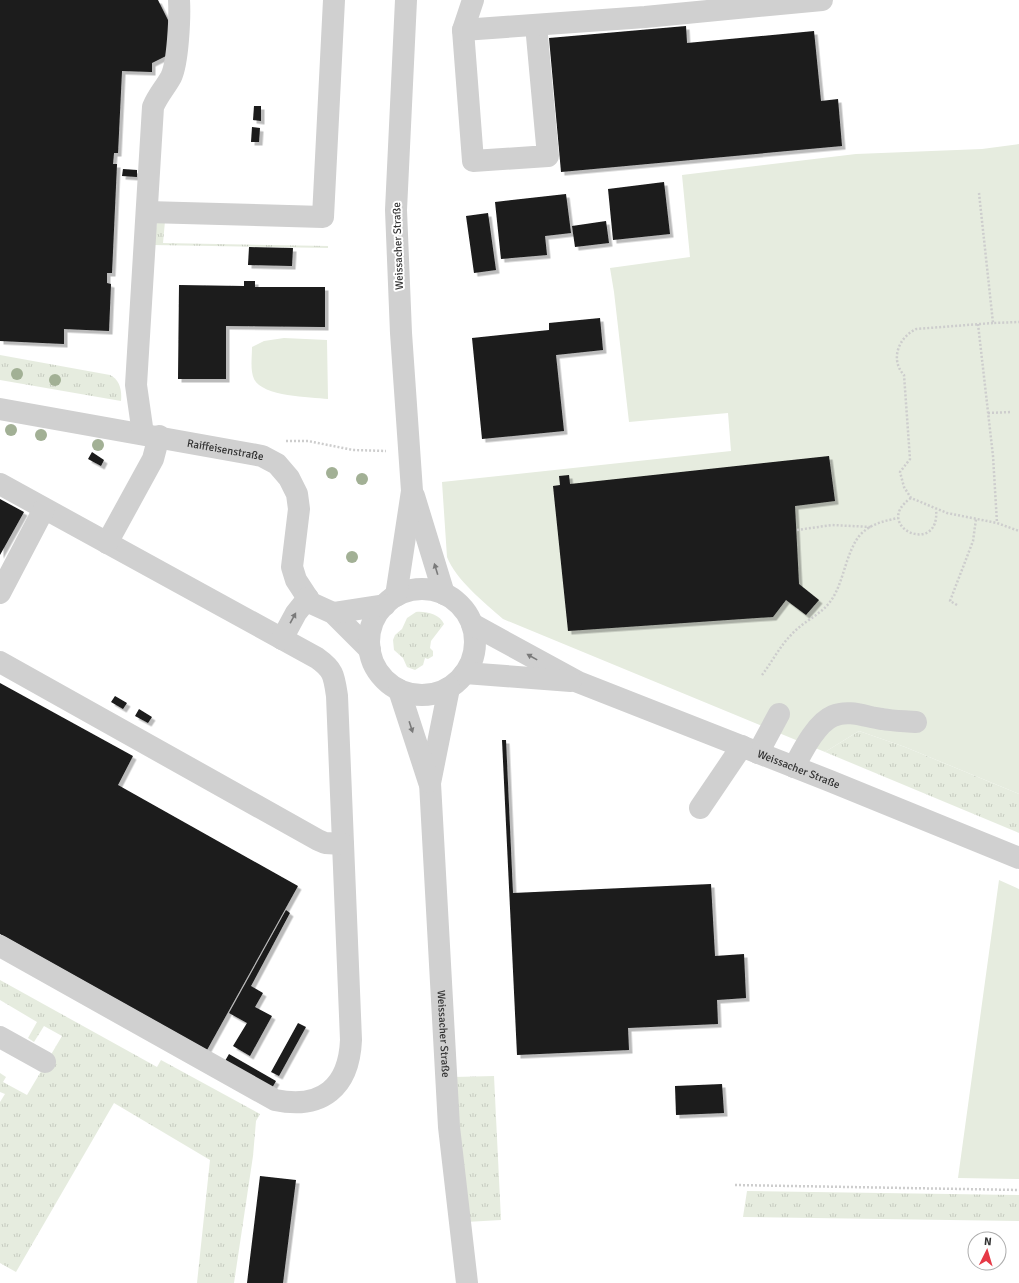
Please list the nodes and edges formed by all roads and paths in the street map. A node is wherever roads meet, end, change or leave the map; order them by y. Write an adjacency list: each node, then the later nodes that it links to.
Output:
1 (179, 0): 9 (street)
2 (334, 0): 9 (street)
3 (406, 0): 18 (street, Weissacher Straße)
4 (473, 0): 7 (street)
5 (822, 0): 6 (street)
6 (536, 25): 7 (street); 7 (street)
7 (463, 30)
8 (979, 194): 11 (path)
9 (147, 212): 16 (street)
10 (1019, 322): 11 (path)
11 (993, 323): 12 (path)
12 (978, 324): 15 (path); 21 (path)
13 (0, 409): 16 (street, Raiffeisenstraße)
14 (1011, 412): 15 (path)
15 (988, 413): 26 (path)
16 (151, 435): 30 (street); 33 (street, Raiffeisenstraße)
17 (281, 442): 18 (path)
18 (410, 452): 20 (street, Weissacher Straße)
19 (0, 484): 22 (street)
20 (412, 491): 32 (street, Weissacher Straße, one-way to 20); 34 (street, Weissacher Straße)
21 (911, 498): 23 (path); 24 (path)
22 (44, 509): 30 (street); 31 (street)
23 (936, 509): 24 (path); 25 (path)
24 (898, 518): 27 (path)
25 (976, 519): 26 (path); 35 (path)
26 (996, 523): 29 (path)
27 (871, 527): 28 (path); 42 (path)
28 (797, 530)
29 (1019, 531)
30 (107, 543): 38 (street)
31 (0, 593)
32 (444, 594): 34 (street, Weissacher Straße); 37 (street, Weissacher Straße)
33 (308, 598): 36 (street, Raiffeisenstraße); 38 (street, one-way to 33)
34 (391, 601): 36 (street); 39 (street, Weissacher Straße)
35 (957, 606)
36 (333, 613): 39 (street, Raiffeisenstraße)
37 (472, 624): 41 (street, Weissacher Straße); 43 (street, Weissacher Straße, one-way to 37)
38 (282, 639): 52 (street)
39 (370, 650): 45 (street, Weissacher Straße)
40 (0, 662): 52 (street)
41 (466, 673): 43 (street, Weissacher Straße); 44 (street, Weissacher Straße)
42 (762, 675)
43 (578, 682): 48 (street, Weissacher Straße)
44 (450, 688): 45 (street, Weissacher Straße); 50 (street, Weissacher Straße)
45 (399, 690): 50 (street, Weissacher Straße, one-way to 50)
46 (779, 714): 48 (street)
47 (916, 722): 49 (street)
48 (750, 750): 49 (street, Weissacher Straße); 51 (street)
49 (794, 767): 53 (street, Weissacher Straße)
50 (430, 783): 59 (street, Weissacher Straße)
51 (700, 808)
52 (343, 844): 54 (street)
53 (1019, 858)
54 (0, 946)
55 (0, 1037): 56 (street)
56 (45, 1062)
57 (735, 1185): 58 (path)
58 (1019, 1190)
59 (466, 1283)

